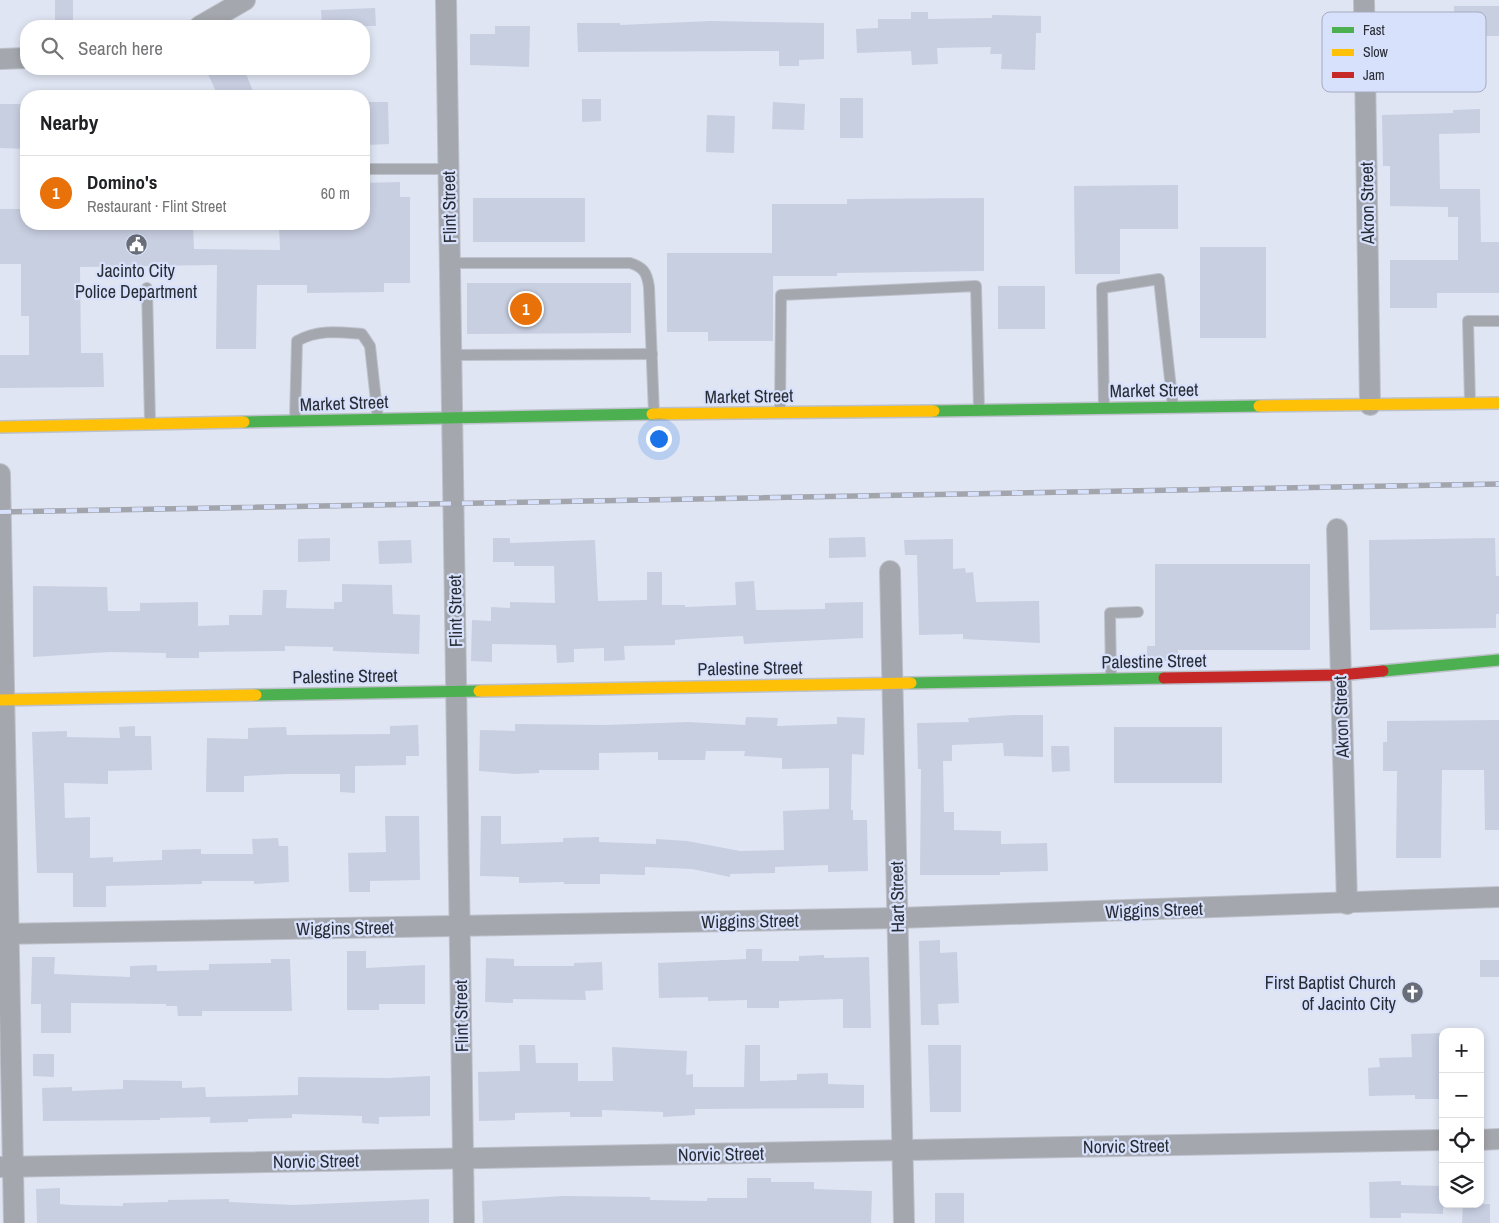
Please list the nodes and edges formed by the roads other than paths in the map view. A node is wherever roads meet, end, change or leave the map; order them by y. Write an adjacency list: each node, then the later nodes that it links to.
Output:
1 (245, 0): 3 (street)
2 (446, 0): 7 (street, Flint Street)
3 (210, 20)
4 (20, 58): 5 (street)
5 (0, 59)
6 (1365, 92): 16 (street, Akron Street)
7 (449, 169): 8 (lane); 9 (street, Flint Street)
8 (370, 170)
9 (450, 263): 12 (lane); 13 (street, Flint Street)
10 (147, 288): 25 (lane)
11 (1499, 321): 15 (lane)
12 (652, 354): 13 (lane); 21 (lane)
13 (451, 355): 22 (street, Flint Street)
14 (1499, 403): 15 (main road, Market Street)
15 (1470, 404): 16 (main road, Market Street)
16 (1370, 405): 17 (main road, Market Street)
17 (1173, 407): 18 (main road, Market Street); 18 (lane)
18 (1104, 409): 19 (main road, Market Street)
19 (979, 410): 20 (main road, Market Street); 20 (lane)
20 (780, 413): 21 (main road, Market Street)
21 (654, 415): 22 (main road, Market Street)
22 (452, 417): 23 (main road, Market Street); 36 (street, Flint Street)
23 (378, 420): 24 (main road, Market Street); 24 (lane)
24 (295, 422): 25 (main road, Market Street)
25 (150, 426): 26 (main road, Market Street)
26 (0, 427)
27 (0, 474): 29 (street)
28 (1337, 529): 33 (street, Akron Street)
29 (1, 559): 37 (street)
30 (890, 572): 35 (street, Hart Street)
31 (1138, 612): 34 (lane)
32 (1499, 660): 33 (main road, Palestine Street)
33 (1340, 675): 34 (main road, Palestine Street); 39 (street, Akron Street)
34 (1110, 679): 35 (main road, Palestine Street)
35 (893, 683): 36 (main road, Palestine Street); 40 (street, Hart Street)
36 (456, 691): 37 (main road, Palestine Street); 41 (street, Flint Street)
37 (2, 700): 42 (street)
38 (1499, 897): 39 (street, Wiggins Street)
39 (1347, 904): 40 (street, Wiggins Street)
40 (898, 918): 41 (street, Wiggins Street); 46 (street, Hart Street)
41 (459, 926): 42 (street, Wiggins Street); 47 (street, Flint Street)
42 (4, 934): 48 (street)
43 (1499, 1139): 45 (street)
44 (1439, 1140): 46 (street, Norvic Street)
45 (1484, 1140)
46 (903, 1150): 47 (street, Norvic Street); 51 (street, Hart Street)
47 (463, 1158): 48 (street, Norvic Street); 50 (street, Flint Street)
48 (6, 1167): 49 (street)
49 (14, 1223)
50 (464, 1223)
51 (904, 1223)

